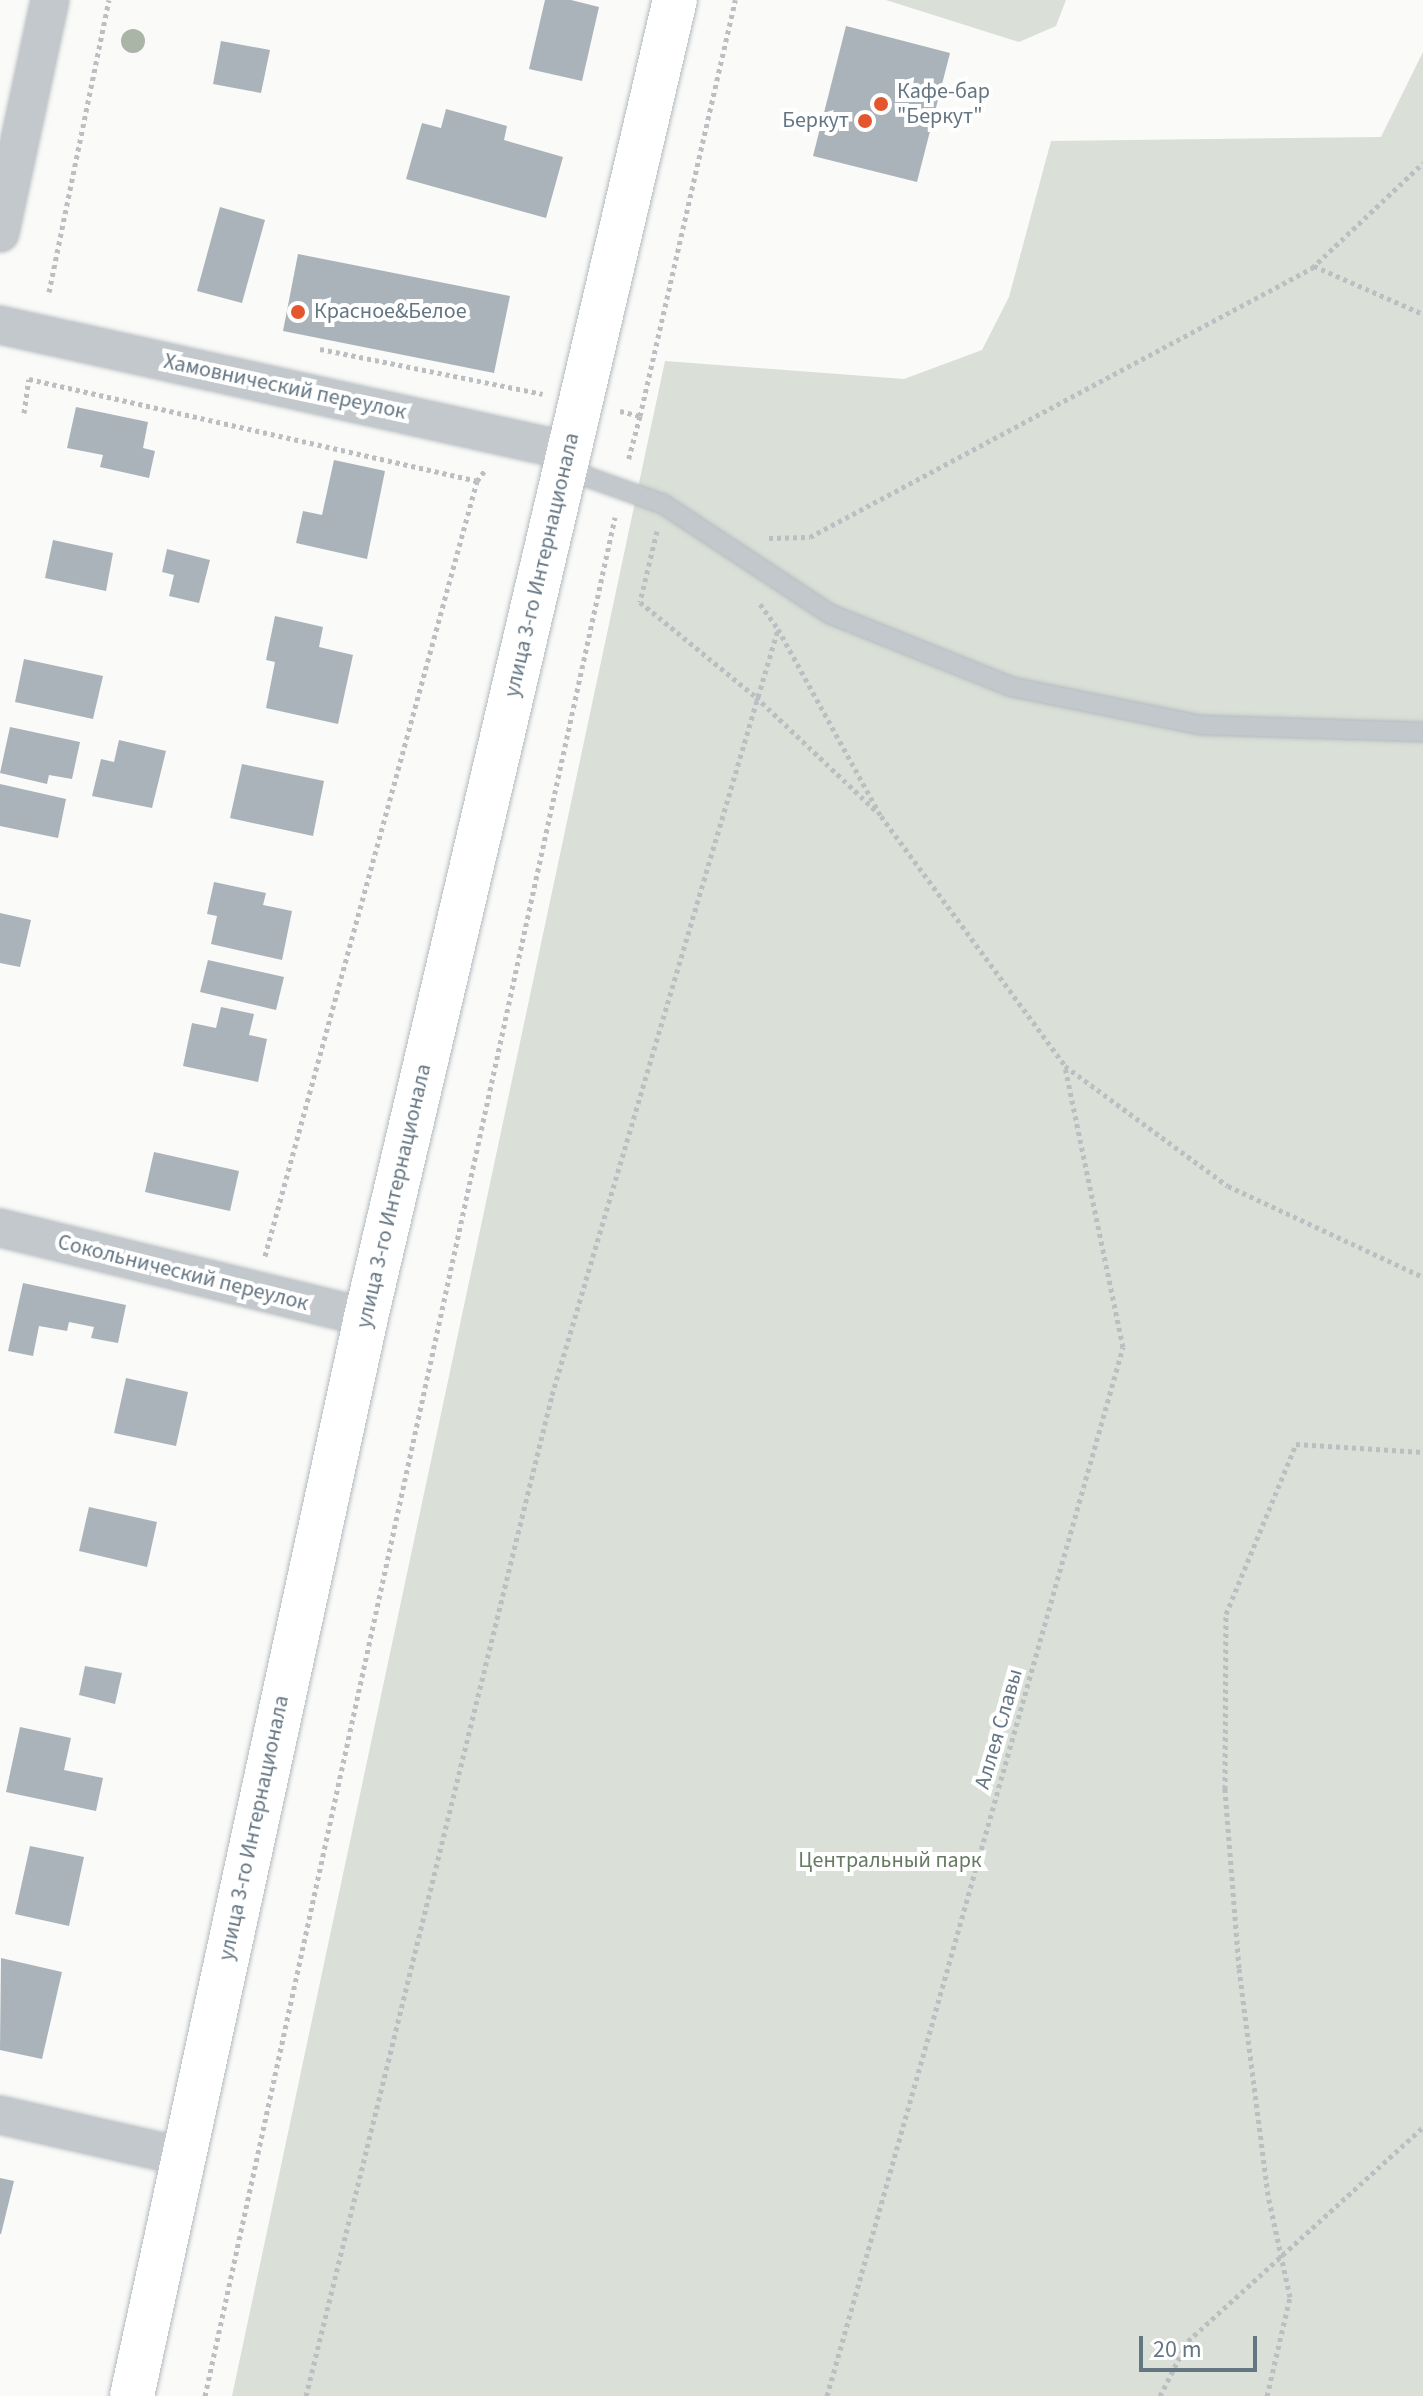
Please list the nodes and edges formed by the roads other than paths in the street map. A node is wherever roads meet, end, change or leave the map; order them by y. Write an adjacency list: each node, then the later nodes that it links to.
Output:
1 (50, 0): 3 (street)
2 (675, 0): 5 (main road, улица 3-го Интернационала)
3 (0, 233)
4 (0, 325): 5 (street, Хамовнический переулок)
5 (566, 460): 6 (lane); 8 (main road, улица 3-го Интернационала)
6 (1423, 732)
7 (0, 1228): 8 (street, Сокольнический переулок)
8 (366, 1317): 10 (main road, улица 3-го Интернационала)
9 (0, 2115): 10 (street)
10 (181, 2156): 11 (main road, улица 3-го Интернационала)
11 (132, 2396)

